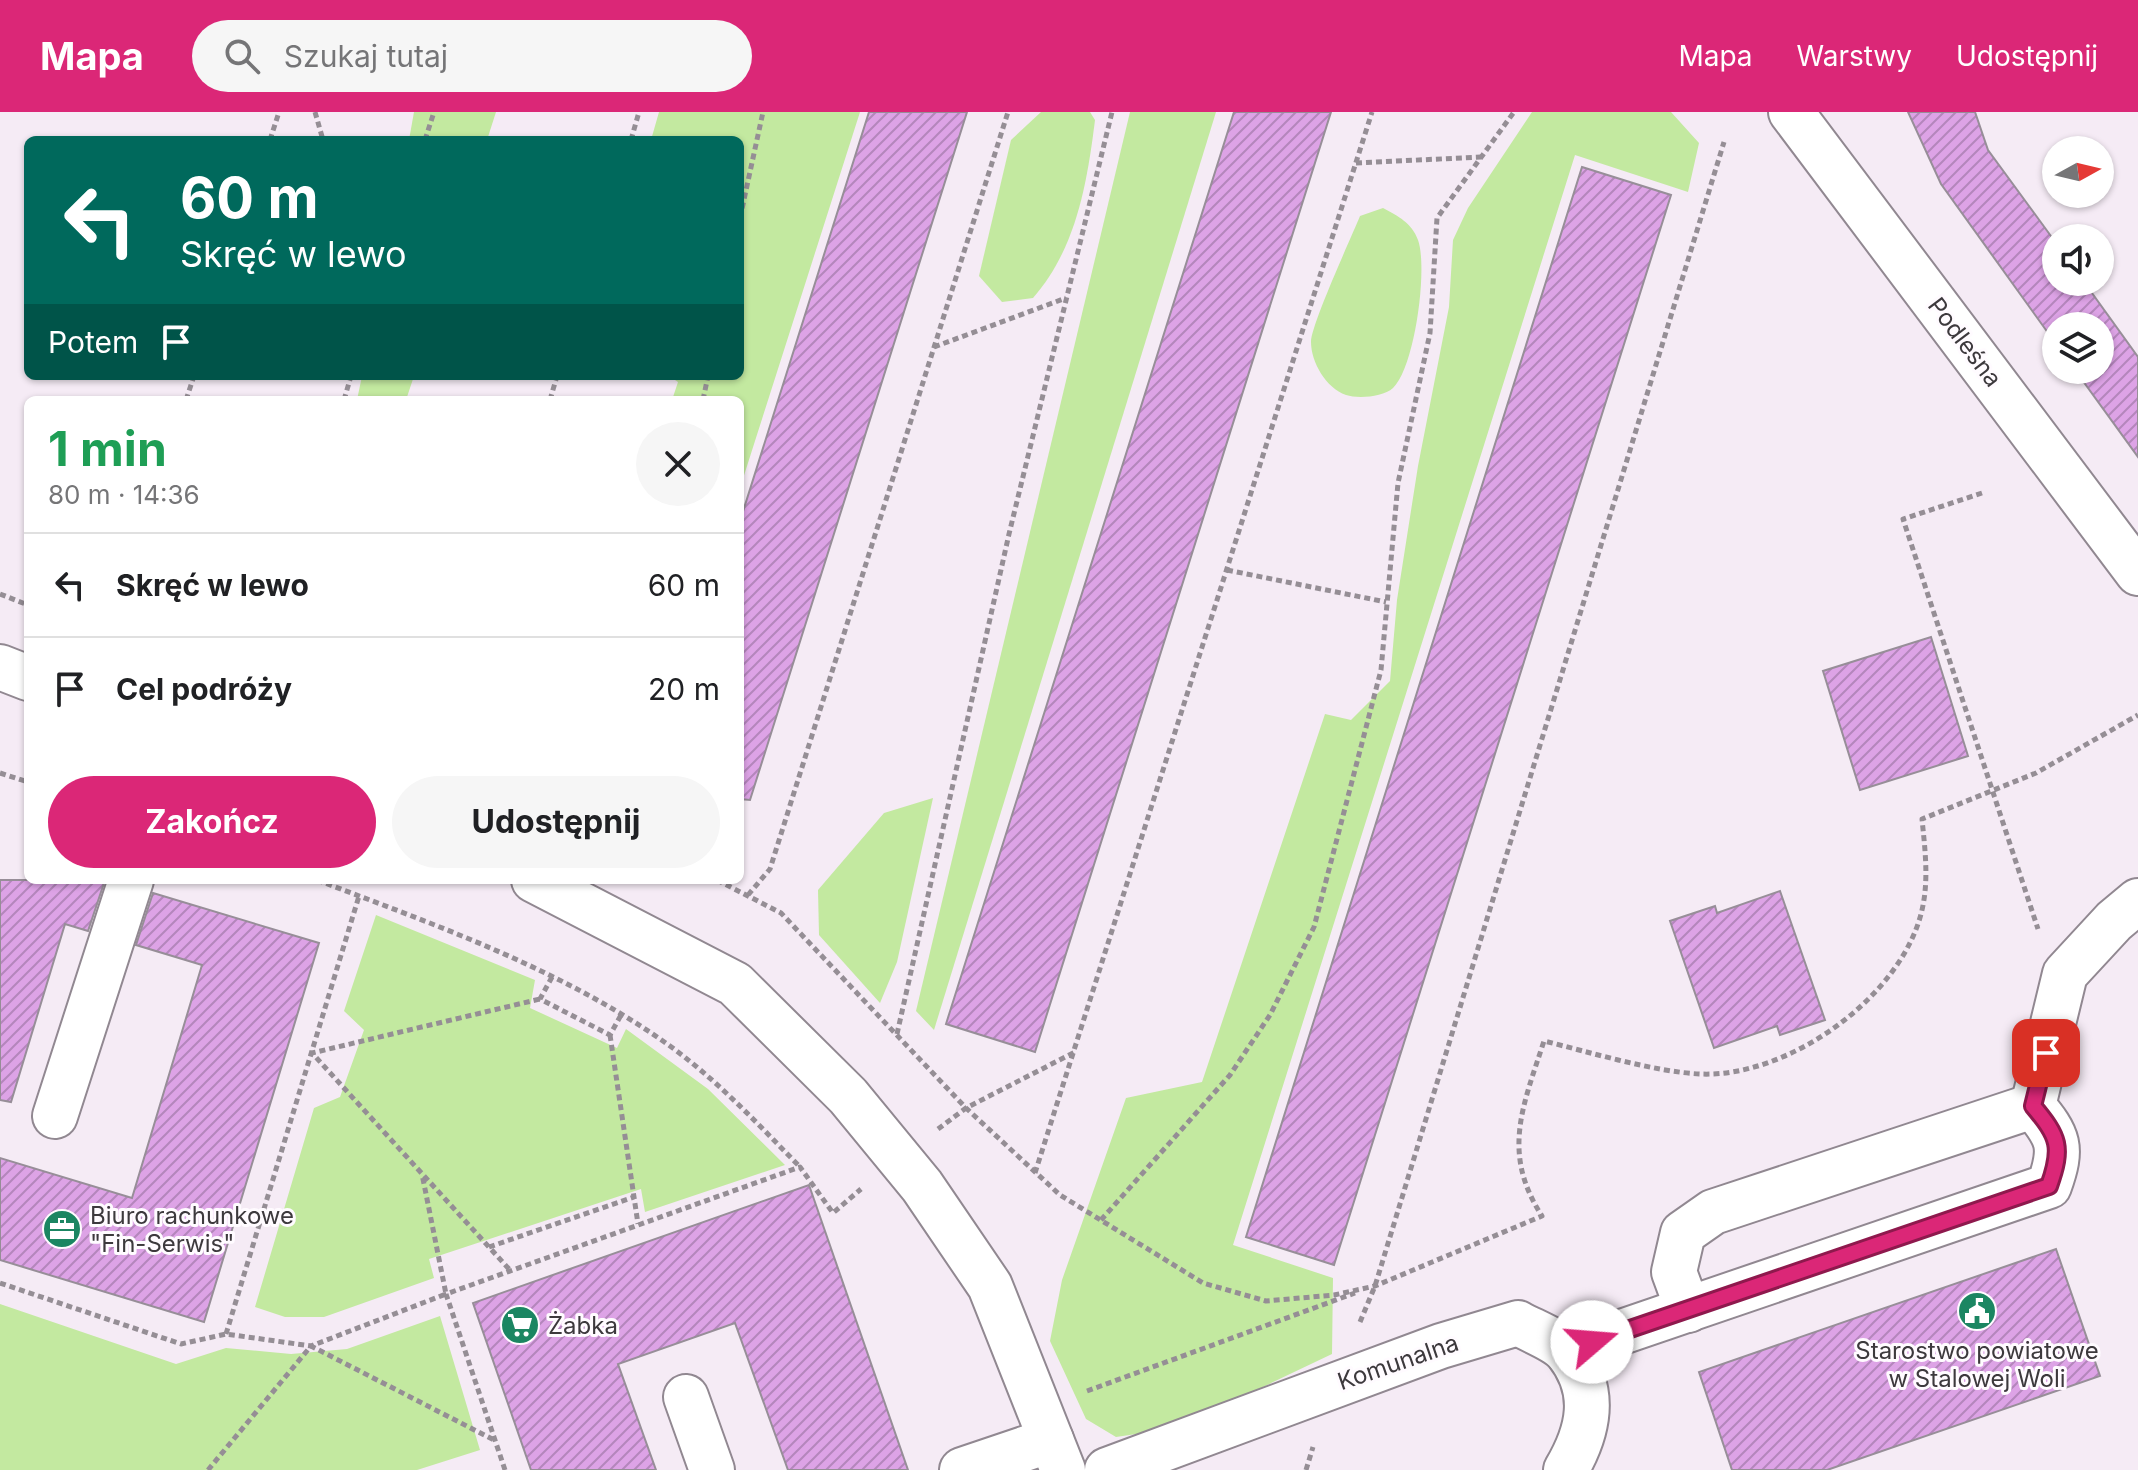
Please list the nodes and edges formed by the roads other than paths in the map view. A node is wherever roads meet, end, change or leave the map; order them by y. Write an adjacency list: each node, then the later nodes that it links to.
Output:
1 (1791, 112): 2 (street, Podleśna)
2 (2138, 573)
3 (0, 667): 4 (street)
4 (24, 676)
5 (130, 884): 9 (street)
6 (542, 884): 13 (street)
7 (2138, 901): 8 (street)
8 (2033, 1106): 10 (street); 10 (street)
9 (55, 1116)
10 (1688, 1310): 11 (street)
11 (1566, 1351): 16 (street, Komunalna); 17 (street)
12 (686, 1397): 14 (street)
13 (1051, 1439): 15 (street)
14 (712, 1470)
15 (962, 1470)
16 (1107, 1470)
17 (1566, 1470)

